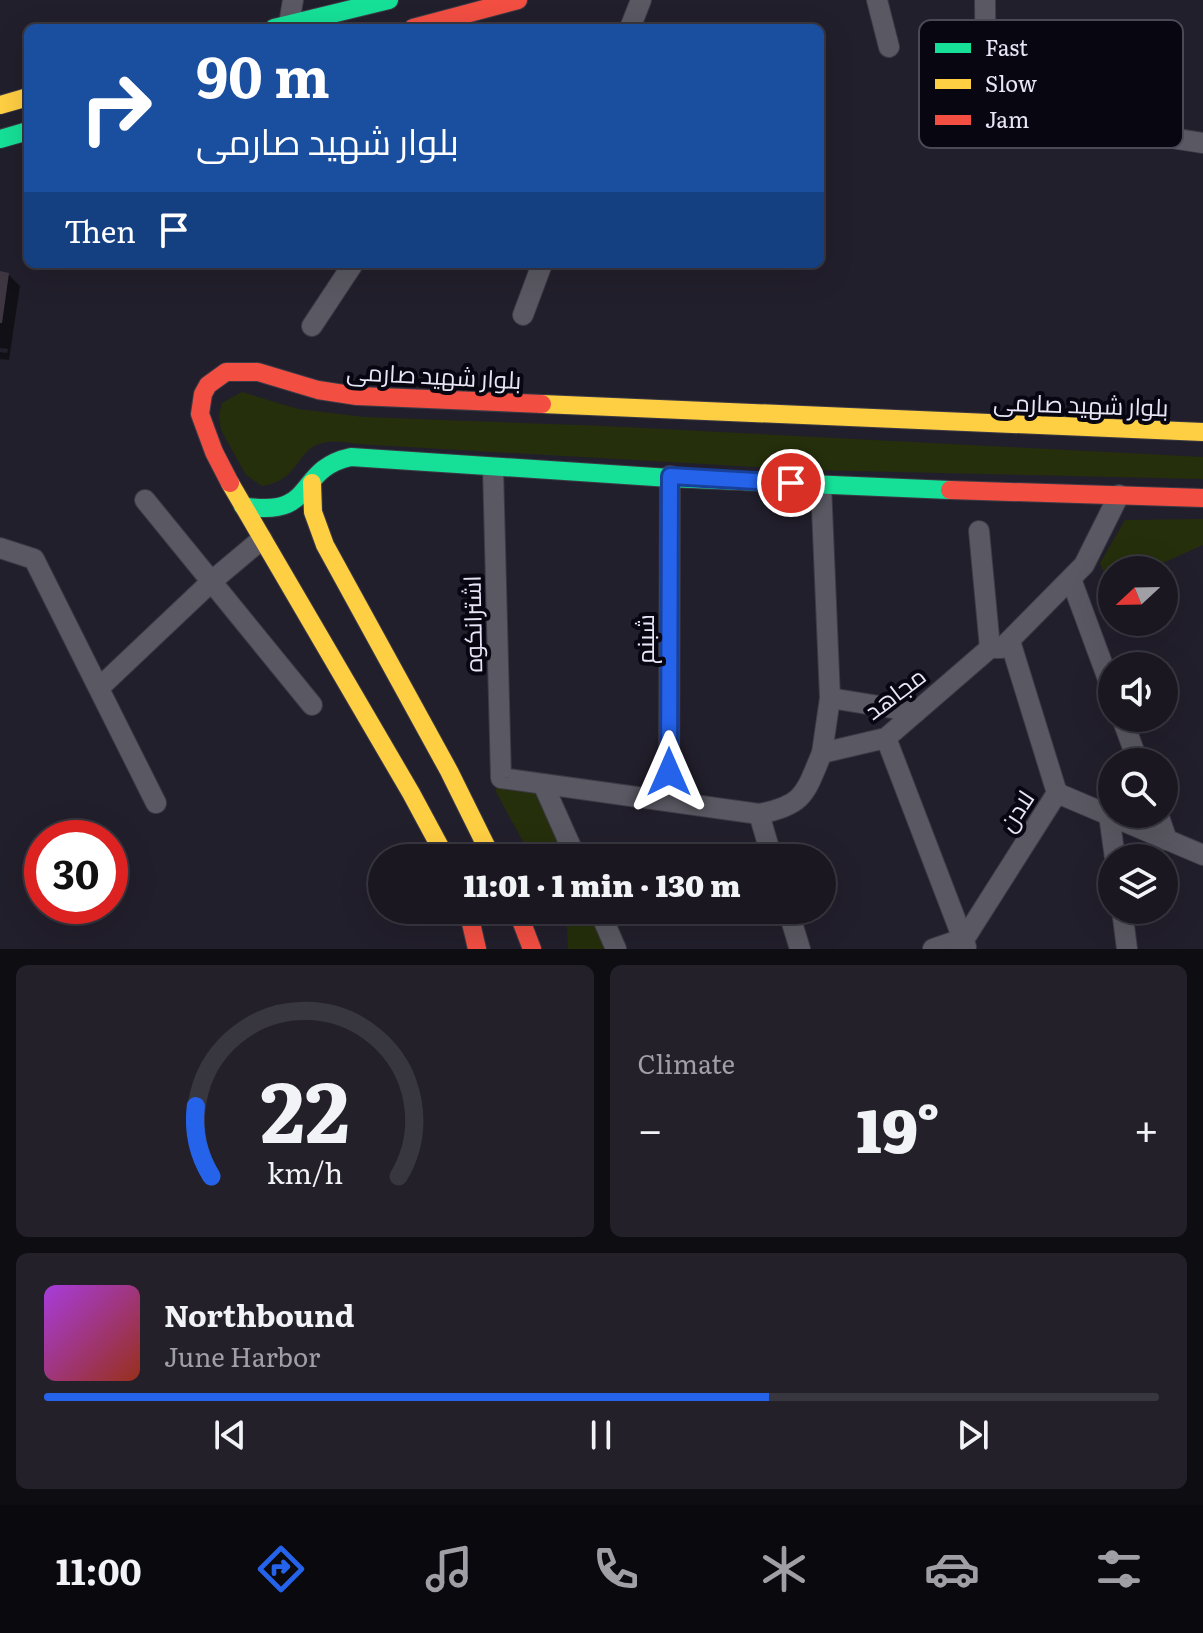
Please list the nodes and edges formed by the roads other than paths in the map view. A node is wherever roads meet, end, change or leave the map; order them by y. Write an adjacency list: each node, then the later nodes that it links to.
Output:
1 (293, 0): 8 (street)
2 (389, 0): 9 (main road)
3 (641, 0): 12 (street)
4 (877, 0): 13 (street)
5 (985, 0): 7 (street)
6 (509, 2): 10 (main road); 11 (street)
7 (985, 20)
8 (283, 24)
9 (290, 24)
10 (428, 24)
11 (496, 24)
12 (632, 24)
13 (889, 47)
14 (24, 98): 15 (main road)
15 (0, 105)
16 (24, 132): 17 (main road)
17 (0, 139)
18 (1183, 140): 19 (street)
19 (1203, 143)
20 (350, 268): 23 (street)
21 (541, 268): 22 (street)
22 (523, 315)
23 (312, 326)
24 (1203, 432): 32 (main road, بلوار شهید صارمی)
25 (493, 468): 26 (main road); 27 (main road); 47 (street, اشترانکوه)
26 (670, 476): 28 (main road); 49 (street, شبنم)
27 (312, 483): 32 (main road); 57 (main road)
28 (821, 485): 29 (main road); 42 (street)
29 (1119, 495): 30 (main road); 36 (street, مجاهد)
30 (1203, 498)
31 (145, 500): 37 (street)
32 (243, 506): 34 (main road, بلوار شهید صارمی)
33 (979, 531): 39 (street)
34 (262, 539): 37 (street); 56 (main road, بلوار شهید صارمی)
35 (0, 548): 41 (street)
36 (1071, 579): 38 (street, مجاهد); 40 (street)
37 (212, 581): 41 (street); 43 (street)
38 (1010, 641): 39 (street, مجاهد); 48 (street)
39 (990, 648): 44 (street, مجاهد)
40 (1098, 652)
41 (99, 688): 50 (street)
42 (830, 698): 44 (street); 46 (street)
43 (312, 705)
44 (916, 712): 45 (street, مجاهد)
45 (886, 738): 46 (street, مجاهد); 66 (street)
46 (822, 753): 52 (street)
47 (543, 784): 49 (street); 58 (street)
48 (1057, 793): 51 (street, لادن); 66 (street, لادن)
49 (669, 801): 52 (street)
50 (156, 803)
51 (1098, 810)
52 (759, 814): 59 (street)
53 (1139, 828): 55 (street, لادن)
54 (1163, 828): 55 (street)
55 (1167, 840): 60 (street, لادن)
56 (438, 844)
57 (485, 844)
58 (570, 844)
59 (768, 844)
60 (1203, 855)
61 (471, 924): 67 (main road)
62 (522, 924): 68 (main road)
63 (605, 924): 69 (street)
64 (792, 924): 70 (street)
65 (1124, 924): 72 (street)
66 (964, 945): 71 (street)
67 (477, 949)
68 (532, 949)
69 (616, 949)
70 (800, 949)
71 (933, 949)
72 (1127, 949)

